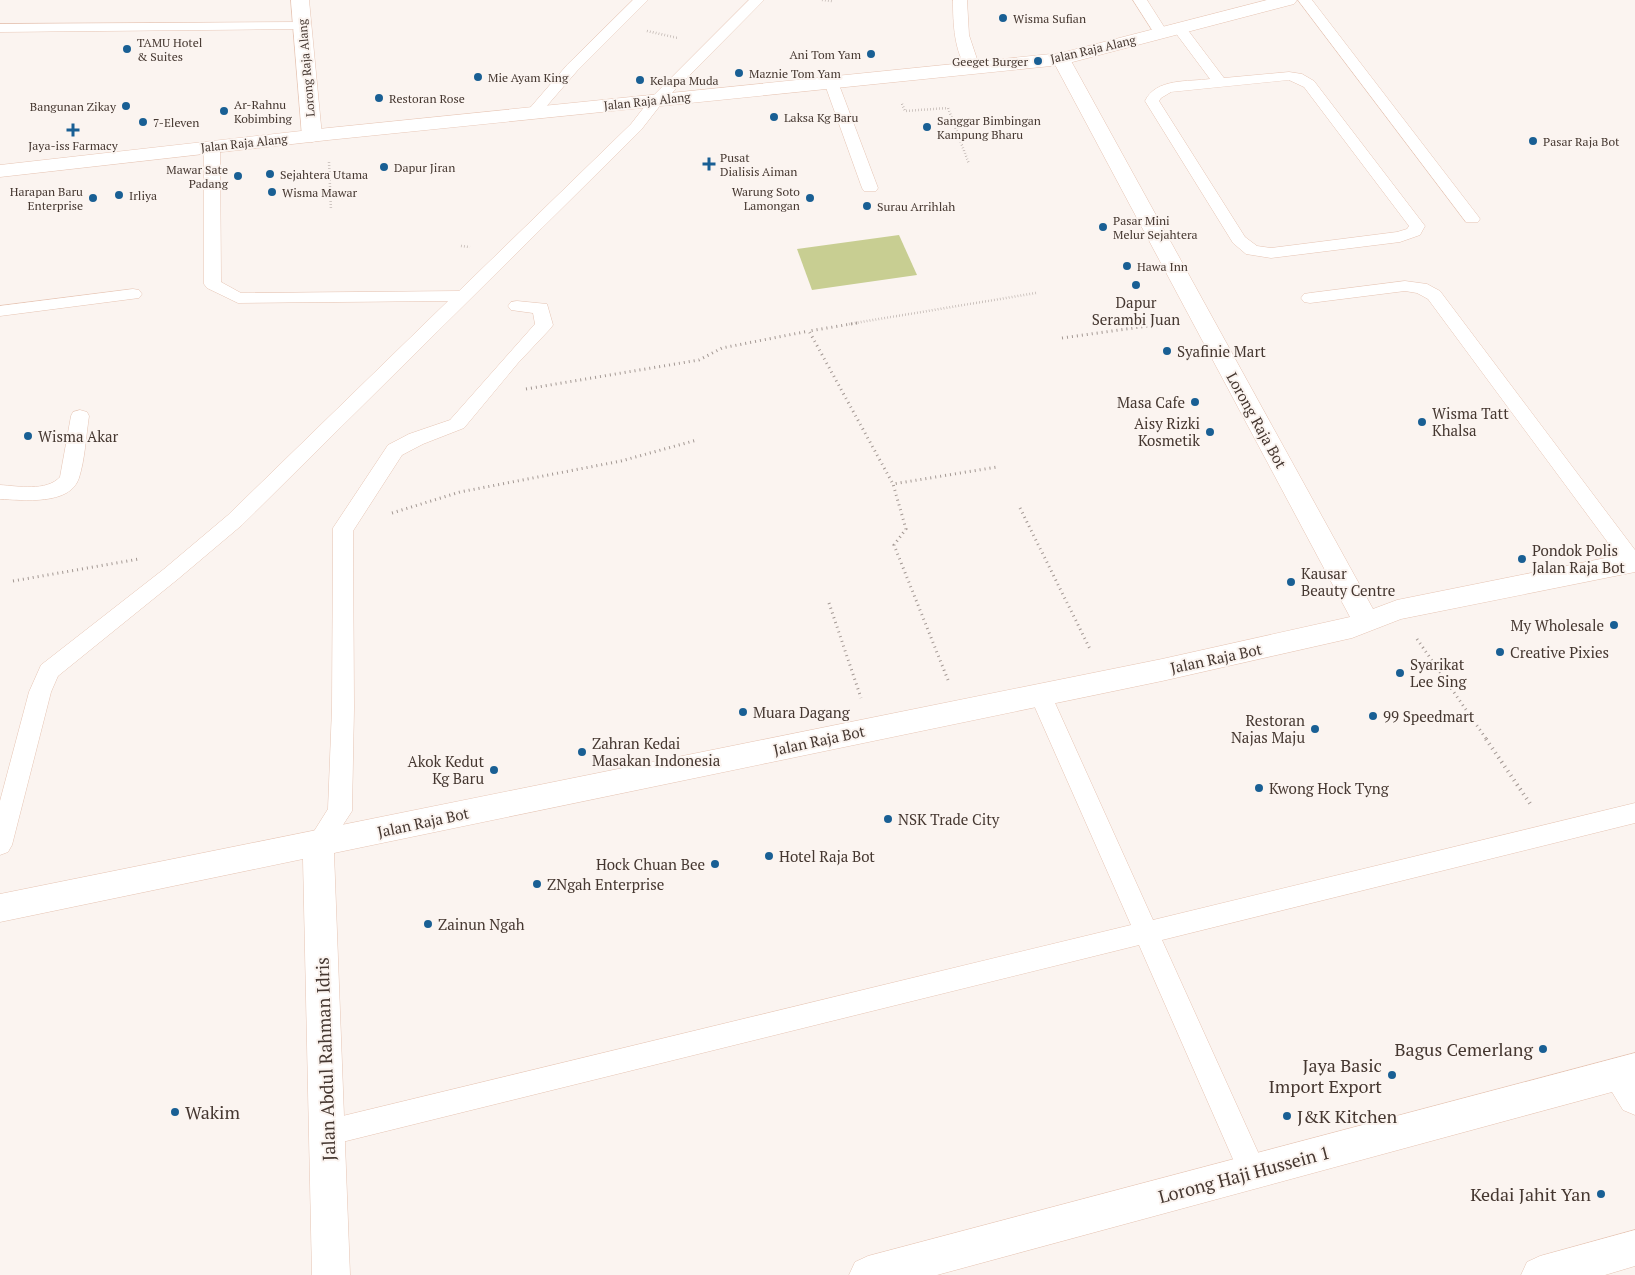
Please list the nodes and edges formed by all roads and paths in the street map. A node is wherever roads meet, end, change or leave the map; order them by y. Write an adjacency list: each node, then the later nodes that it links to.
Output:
1 (300, 0): 11 (street, Lorong Raja Alang)
2 (641, 0): 10 (lane)
3 (757, 0): 15 (lane)
4 (822, 0): 9 (path)
5 (960, 0): 17 (lane)
6 (1140, 0): 14 (lane)
7 (1288, 0): 13 (street, Jalan Raja Alang)
8 (1306, 0): 29 (lane)
9 (832, 1)
10 (616, 24): 15 (path); 22 (lane)
11 (302, 26): 12 (lane); 23 (street, Lorong Raja Alang)
12 (0, 28)
13 (1179, 28): 14 (street, Jalan Raja Alang); 20 (lane)
14 (1160, 33): 16 (street, Jalan Raja Alang)
15 (710, 47): 21 (lane)
16 (1061, 59): 17 (street, Jalan Raja Alang); 38 (street, Lorong Raja Bot)
17 (973, 68): 18 (street, Jalan Raja Alang)
18 (888, 76): 19 (street, Jalan Raja Alang); 25 (path)
19 (831, 82): 21 (street, Jalan Raja Alang); 27 (lane)
20 (1220, 83): 20 (lane)
21 (657, 100): 22 (street, Jalan Raja Alang); 34 (lane)
22 (534, 112): 23 (street, Jalan Raja Alang)
23 (320, 135): 24 (street, Jalan Raja Alang); 28 (path)
24 (212, 147): 26 (street, Jalan Raja Alang); 34 (lane)
25 (969, 164)
26 (0, 171)
27 (870, 188)
28 (332, 210)
29 (1472, 219)
30 (461, 246): 31 (path)
31 (474, 248)
32 (1036, 293): 39 (path)
33 (133, 294): 37 (lane)
34 (463, 296): 62 (lane)
35 (1310, 298): 50 (lane)
36 (517, 306): 41 (lane)
37 (0, 311)
38 (1202, 318): 40 (path); 54 (street, Lorong Raja Bot)
39 (809, 331): 41 (path); 45 (path)
40 (1062, 338)
41 (480, 397): 48 (lane)
42 (80, 416): 46 (lane)
43 (697, 440): 48 (path)
44 (997, 467): 45 (path)
45 (893, 484): 57 (path)
46 (0, 492)
47 (1020, 508): 55 (path)
48 (344, 528): 61 (lane)
49 (144, 558): 51 (path)
50 (1634, 562): 53 (street, Jalan Raja Bot)
51 (13, 581)
52 (829, 603): 58 (path)
53 (1397, 610): 54 (street, Jalan Raja Bot); 60 (path)
54 (1367, 623): 55 (street, Jalan Raja Bot)
55 (1105, 681): 56 (street, Jalan Raja Bot)
56 (1040, 694): 57 (street, Jalan Raja Bot); 64 (lane)
57 (960, 711): 58 (street, Jalan Raja Bot)
58 (871, 730): 61 (street, Jalan Raja Bot)
59 (1635, 813): 60 (lane)
60 (1551, 834): 64 (lane)
61 (318, 844): 63 (street, Jalan Raja Bot); 66 (street, Jalan Abdul Rahman Idris)
62 (0, 845)
63 (0, 908)
64 (1146, 933): 66 (lane); 67 (lane)
65 (1630, 1080): 67 (street, Lorong Haji Hussein 1)
66 (326, 1133): 69 (street, Jalan Abdul Rahman Idris)
67 (1253, 1172): 70 (street, Lorong Haji Hussein 1)
68 (1635, 1248): 71 (street)
69 (331, 1275)
70 (868, 1275)
71 (1540, 1275)

